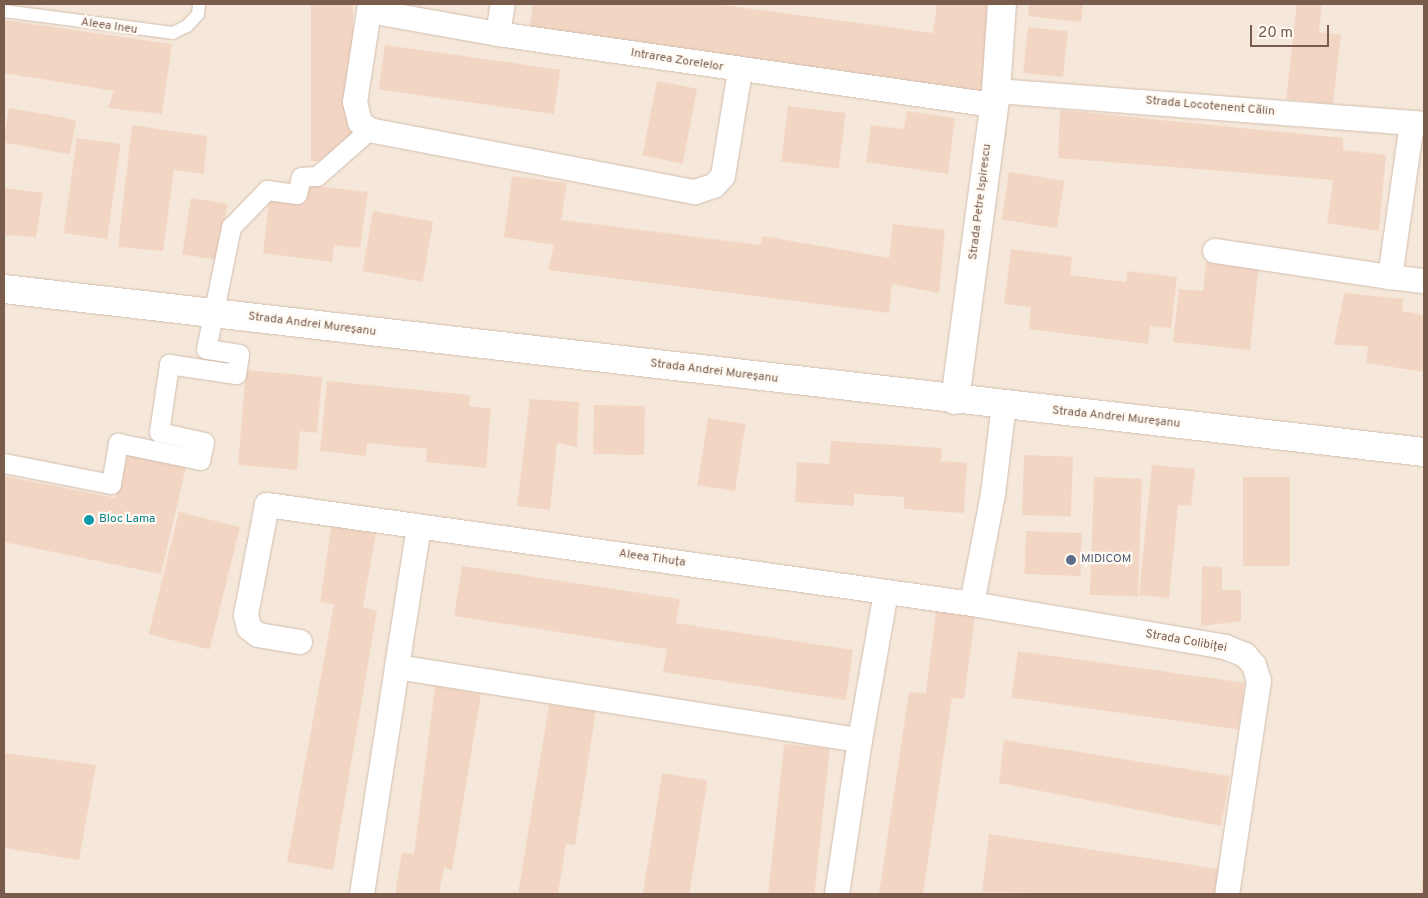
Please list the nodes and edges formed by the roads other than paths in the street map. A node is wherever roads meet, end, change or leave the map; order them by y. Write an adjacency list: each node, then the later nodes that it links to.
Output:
1 (199, 4): 5 (lane, Aleea Ineu)
2 (503, 4): 6 (street)
3 (1002, 4): 8 (main road, Strada Petre Ispirescu)
4 (370, 8): 6 (street, Intrarea Zorelelor); 10 (street)
5 (4, 12)
6 (498, 34): 7 (street, Intrarea Zorelelor)
7 (740, 71): 8 (street, Intrarea Zorelelor); 10 (street)
8 (995, 98): 9 (street, Strada Locotenent Călin); 16 (main road, Strada Petre Ispirescu)
9 (1418, 124): 12 (street)
10 (369, 130): 15 (street)
11 (1215, 250): 12 (street)
12 (1390, 277): 13 (street)
13 (1424, 281)
14 (4, 289): 15 (main road, Strada Andrei Mureșanu)
15 (211, 314): 16 (main road, Strada Andrei Mureșanu); 19 (street)
16 (955, 400): 17 (main road, Strada Andrei Mureșanu)
17 (1004, 405): 18 (main road, Strada Andrei Mureșanu); 22 (street)
18 (1424, 452)
19 (4, 463)
20 (418, 527): 21 (street, Aleea Tihuța); 23 (street, Aleea Tihuța); 24 (street)
21 (886, 592): 22 (street, Aleea Tihuța); 25 (street)
22 (972, 604): 28 (street, Strada Colibiței)
23 (300, 642)
24 (397, 668): 25 (street); 26 (street)
25 (860, 740): 27 (street)
26 (362, 894)
27 (837, 894)
28 (1227, 894)

